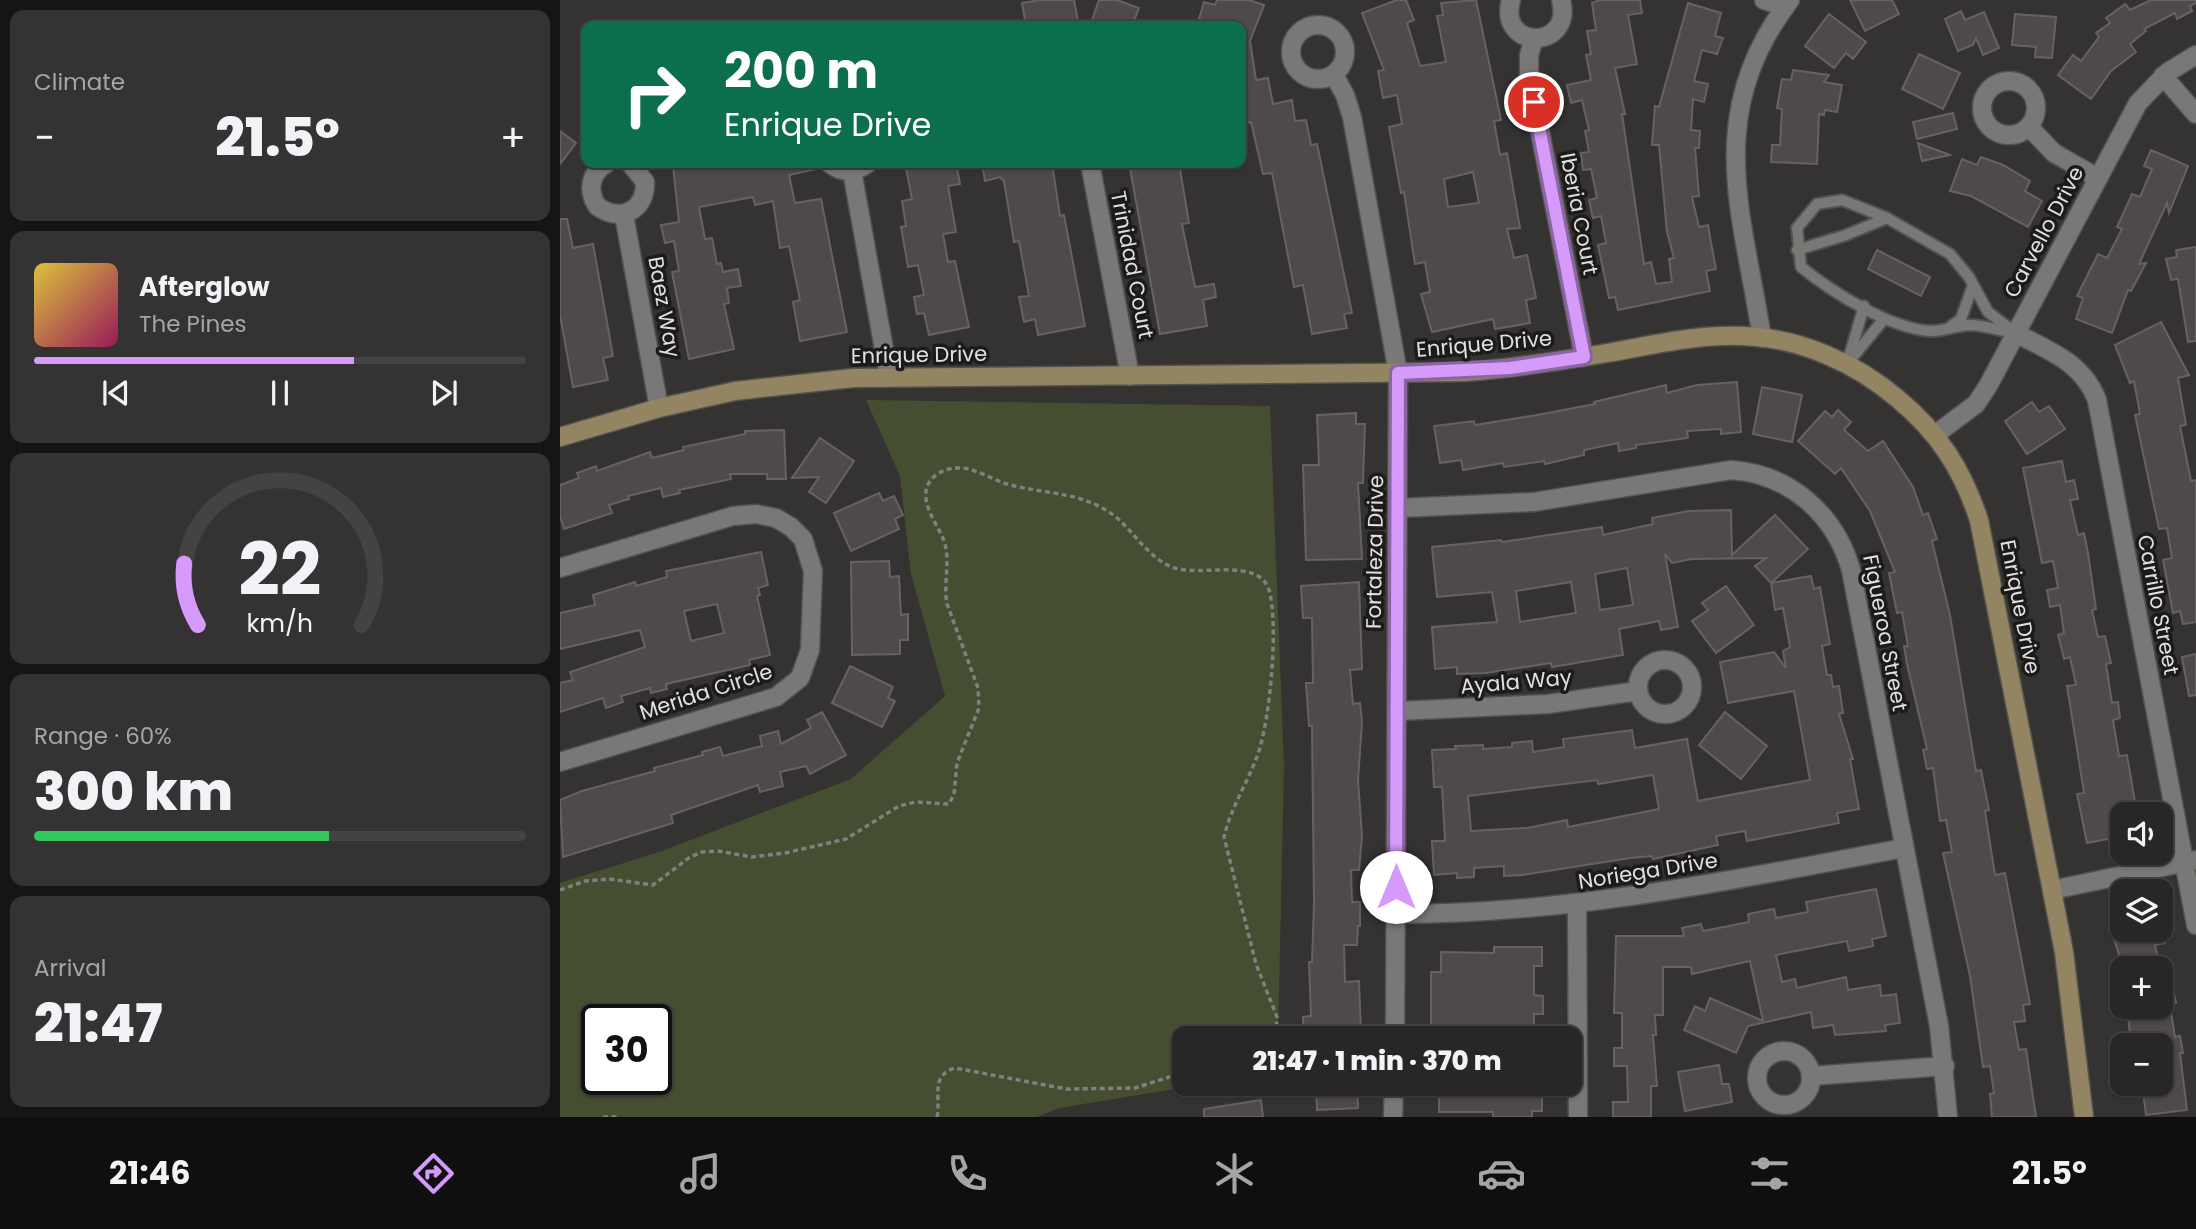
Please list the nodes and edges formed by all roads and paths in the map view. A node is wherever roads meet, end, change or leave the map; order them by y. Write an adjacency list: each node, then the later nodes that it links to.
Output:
1 (1511, 0): 5 (street)
2 (1562, 0): 5 (street)
3 (1764, 0): 4 (street)
4 (1787, 4): 24 (street)
5 (1534, 39): 25 (street, Iberia Court)
6 (2196, 55): 8 (street, Carvello Drive)
7 (1334, 75): 27 (street, Fortaleza Drive)
8 (2163, 76): 9 (street); 15 (street, Carvello Drive)
9 (2196, 114)
10 (2029, 127): 15 (street)
11 (600, 168): 16 (street)
12 (635, 168): 16 (street)
13 (860, 168): 29 (street)
14 (1091, 168): 28 (street, Trinidad Court)
15 (2098, 178): 23 (street, Carvello Drive)
16 (624, 215): 30 (street, Baez Way)
17 (1887, 218): 18 (lane); 18 (lane); 19 (lane)
18 (1797, 250): 20 (lane)
19 (1973, 285): 22 (lane); 23 (lane)
20 (1864, 306): 21 (lane); 26 (lane)
21 (1884, 319): 22 (lane); 26 (lane)
22 (1947, 329): 23 (lane)
23 (2017, 334): 31 (street, Carvello Drive); 39 (street, Carrillo Street)
24 (1762, 338): 25 (street, Enrique Drive); 26 (street, Enrique Drive)
25 (1584, 357): 27 (street, Enrique Drive)
26 (1847, 364): 31 (street, Enrique Drive)
27 (1398, 373): 28 (street, Enrique Drive); 33 (street, Fortaleza Drive)
28 (1130, 376): 29 (street, Enrique Drive)
29 (889, 377): 30 (street, Enrique Drive)
30 (659, 408): 32 (street, Enrique Drive)
31 (1936, 434): 41 (street, Enrique Drive)
32 (560, 437)
33 (1399, 508): 36 (street, Fortaleza Drive); 38 (street, Figueroa Street)
34 (560, 568): 37 (street, Merida Circle)
35 (1638, 691): 36 (street, Ayala Way)
36 (1398, 711): 43 (street, Fortaleza Drive)
37 (560, 762)
38 (1905, 848): 42 (street, Noriega Drive); 47 (street, Figueroa Street)
39 (2190, 862): 41 (street); 44 (street, Carrillo Street)
40 (560, 890): 45 (path)
41 (2052, 890): 57 (street, Enrique Drive)
42 (1577, 905): 43 (street, Noriega Drive); 55 (street)
43 (1396, 914): 46 (street, Fortaleza Drive)
44 (2196, 925)
45 (1276, 1026)
46 (1395, 1026)
47 (1945, 1066): 49 (street); 56 (street, Figueroa Street)
48 (1172, 1076): 53 (path)
49 (1811, 1076)
50 (1394, 1096): 54 (street)
51 (603, 1117): 52 (path)
52 (617, 1117)
53 (937, 1117)
54 (1393, 1117)
55 (1578, 1117)
56 (1948, 1117)
57 (2084, 1117)

